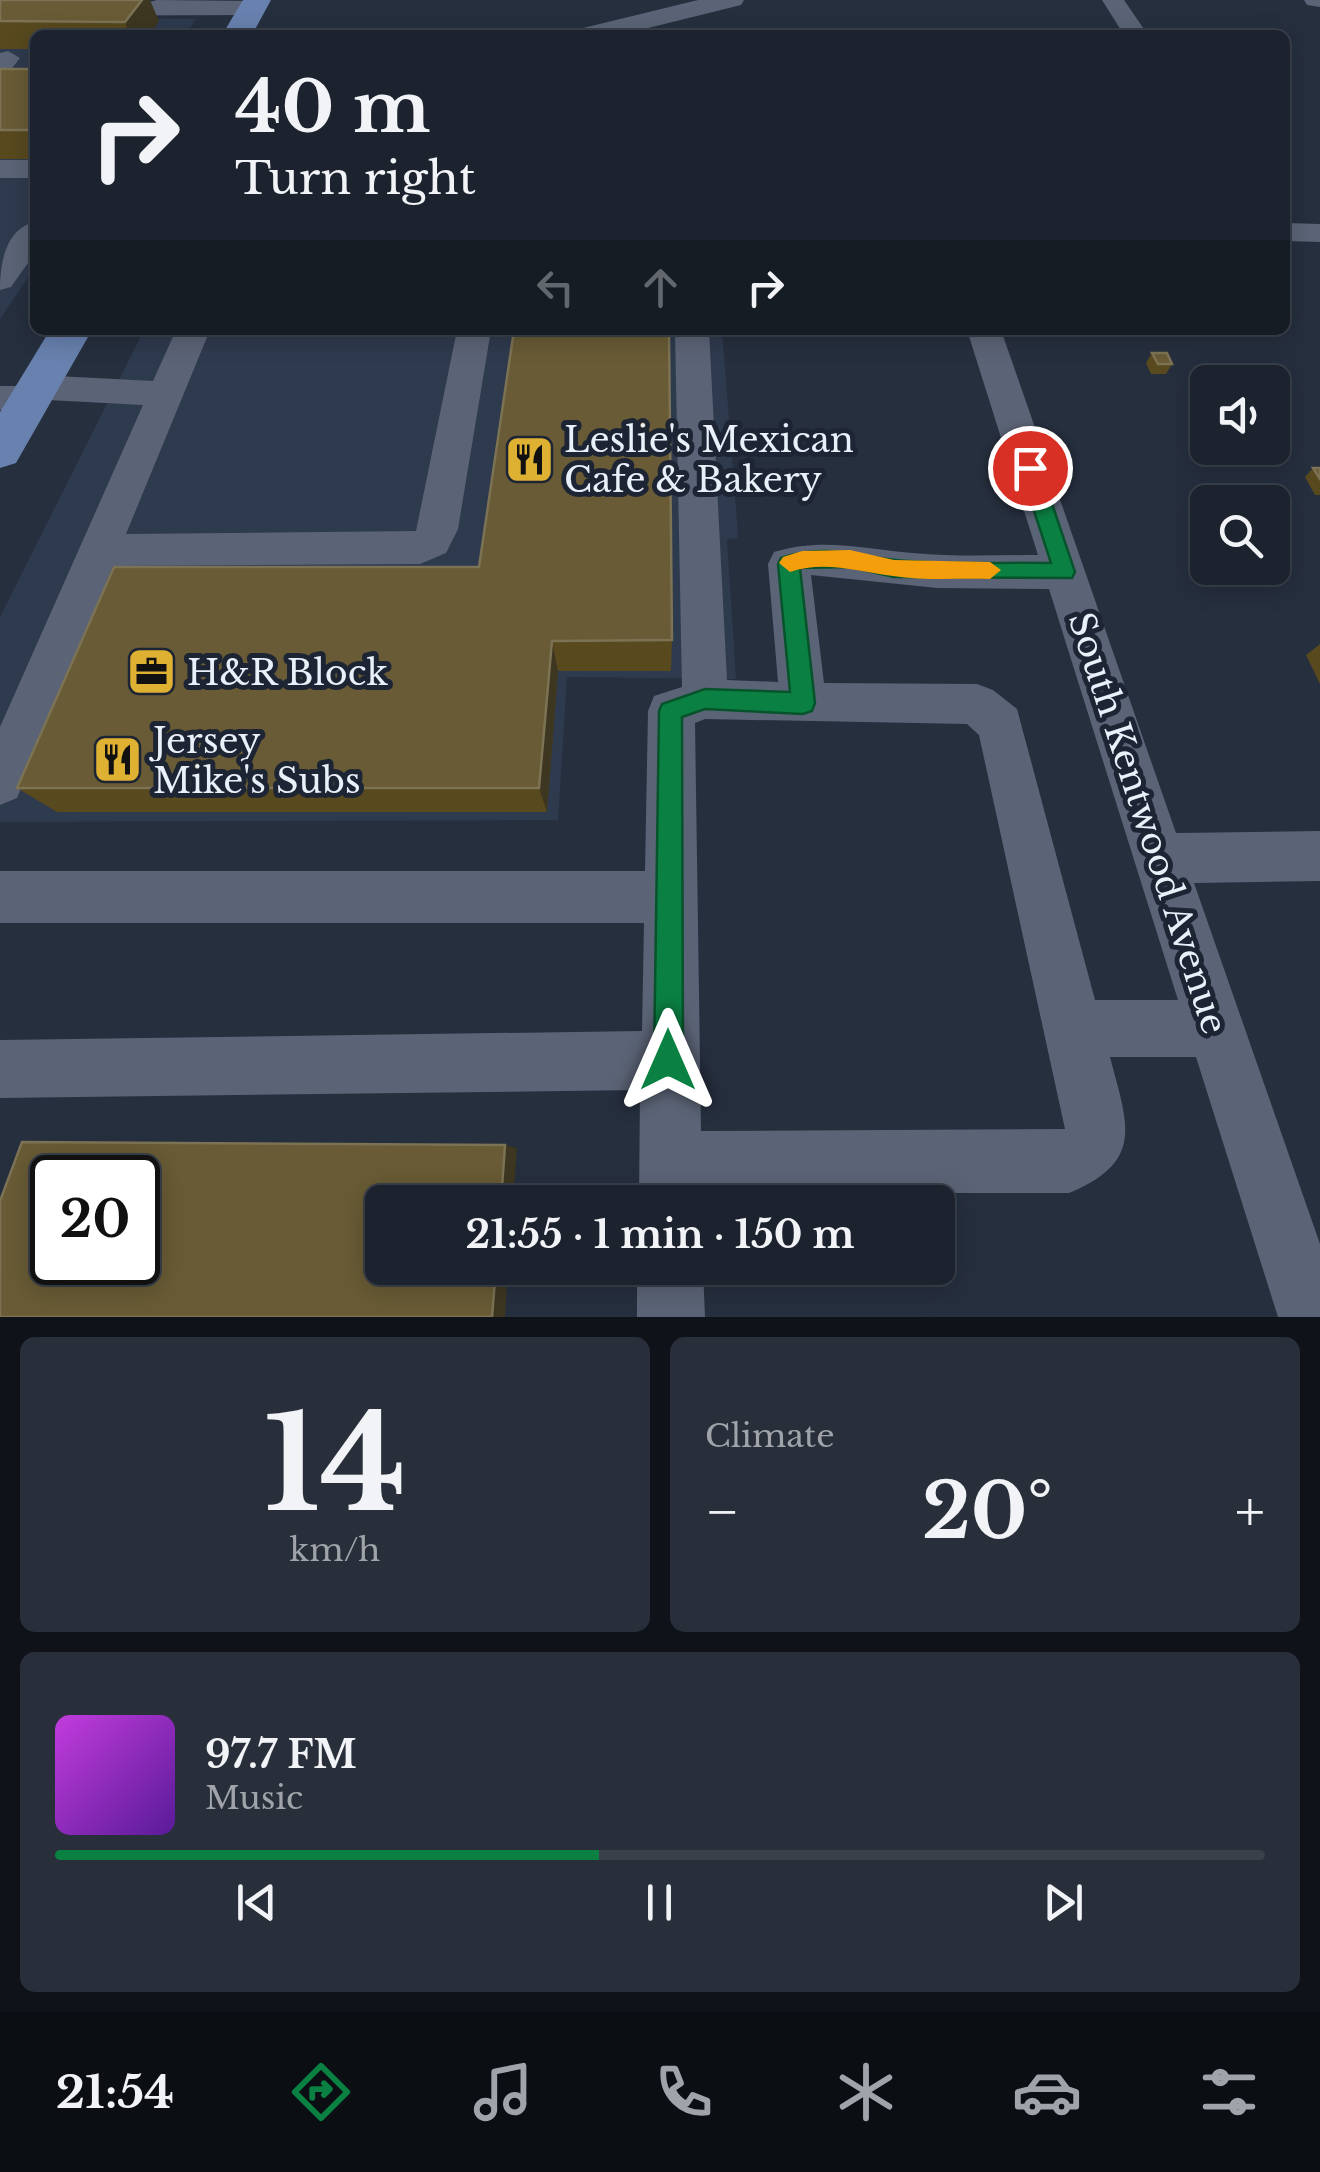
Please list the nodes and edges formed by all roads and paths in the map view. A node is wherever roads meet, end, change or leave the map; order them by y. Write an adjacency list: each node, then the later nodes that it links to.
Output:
1 (20, 0): 7 (street)
2 (733, 0): 4 (street)
3 (1113, 0): 11 (street)
4 (703, 2): 8 (street)
5 (166, 4): 6 (street); 7 (street)
6 (255, 4): 9 (main road)
7 (0, 6)
8 (662, 27): 10 (street)
9 (240, 30)
10 (632, 30)
11 (1133, 30)
12 (0, 169): 13 (street)
13 (30, 169)
14 (0, 229): 15 (street)
15 (30, 230)
16 (1290, 232): 17 (street)
17 (1320, 233)
18 (30, 237): 19 (street)
19 (0, 280)
20 (66, 335): 25 (main road)
21 (191, 335): 26 (street)
22 (473, 335): 28 (street)
23 (692, 335): 30 (street)
24 (986, 335): 29 (street, South Kentwood Avenue)
25 (23, 394): 26 (street); 27 (main road)
26 (163, 394): 28 (street)
27 (0, 451)
28 (99, 550): 32 (street)
29 (1065, 572): 31 (street); 34 (street, South Kentwood Avenue)
30 (705, 699): 31 (street); 36 (street)
31 (803, 703): 38 (street)
32 (0, 782)
33 (1320, 856): 34 (street)
34 (1160, 858): 37 (street, South Kentwood Avenue)
35 (0, 897): 36 (street)
36 (668, 897): 39 (street)
37 (1216, 1028): 38 (street); 44 (street, South Kentwood Avenue)
38 (1074, 1029): 41 (street)
39 (668, 1060): 40 (street); 41 (street)
40 (0, 1069)
41 (670, 1182)
42 (670, 1285): 43 (street)
43 (670, 1317)
44 (1312, 1317)

